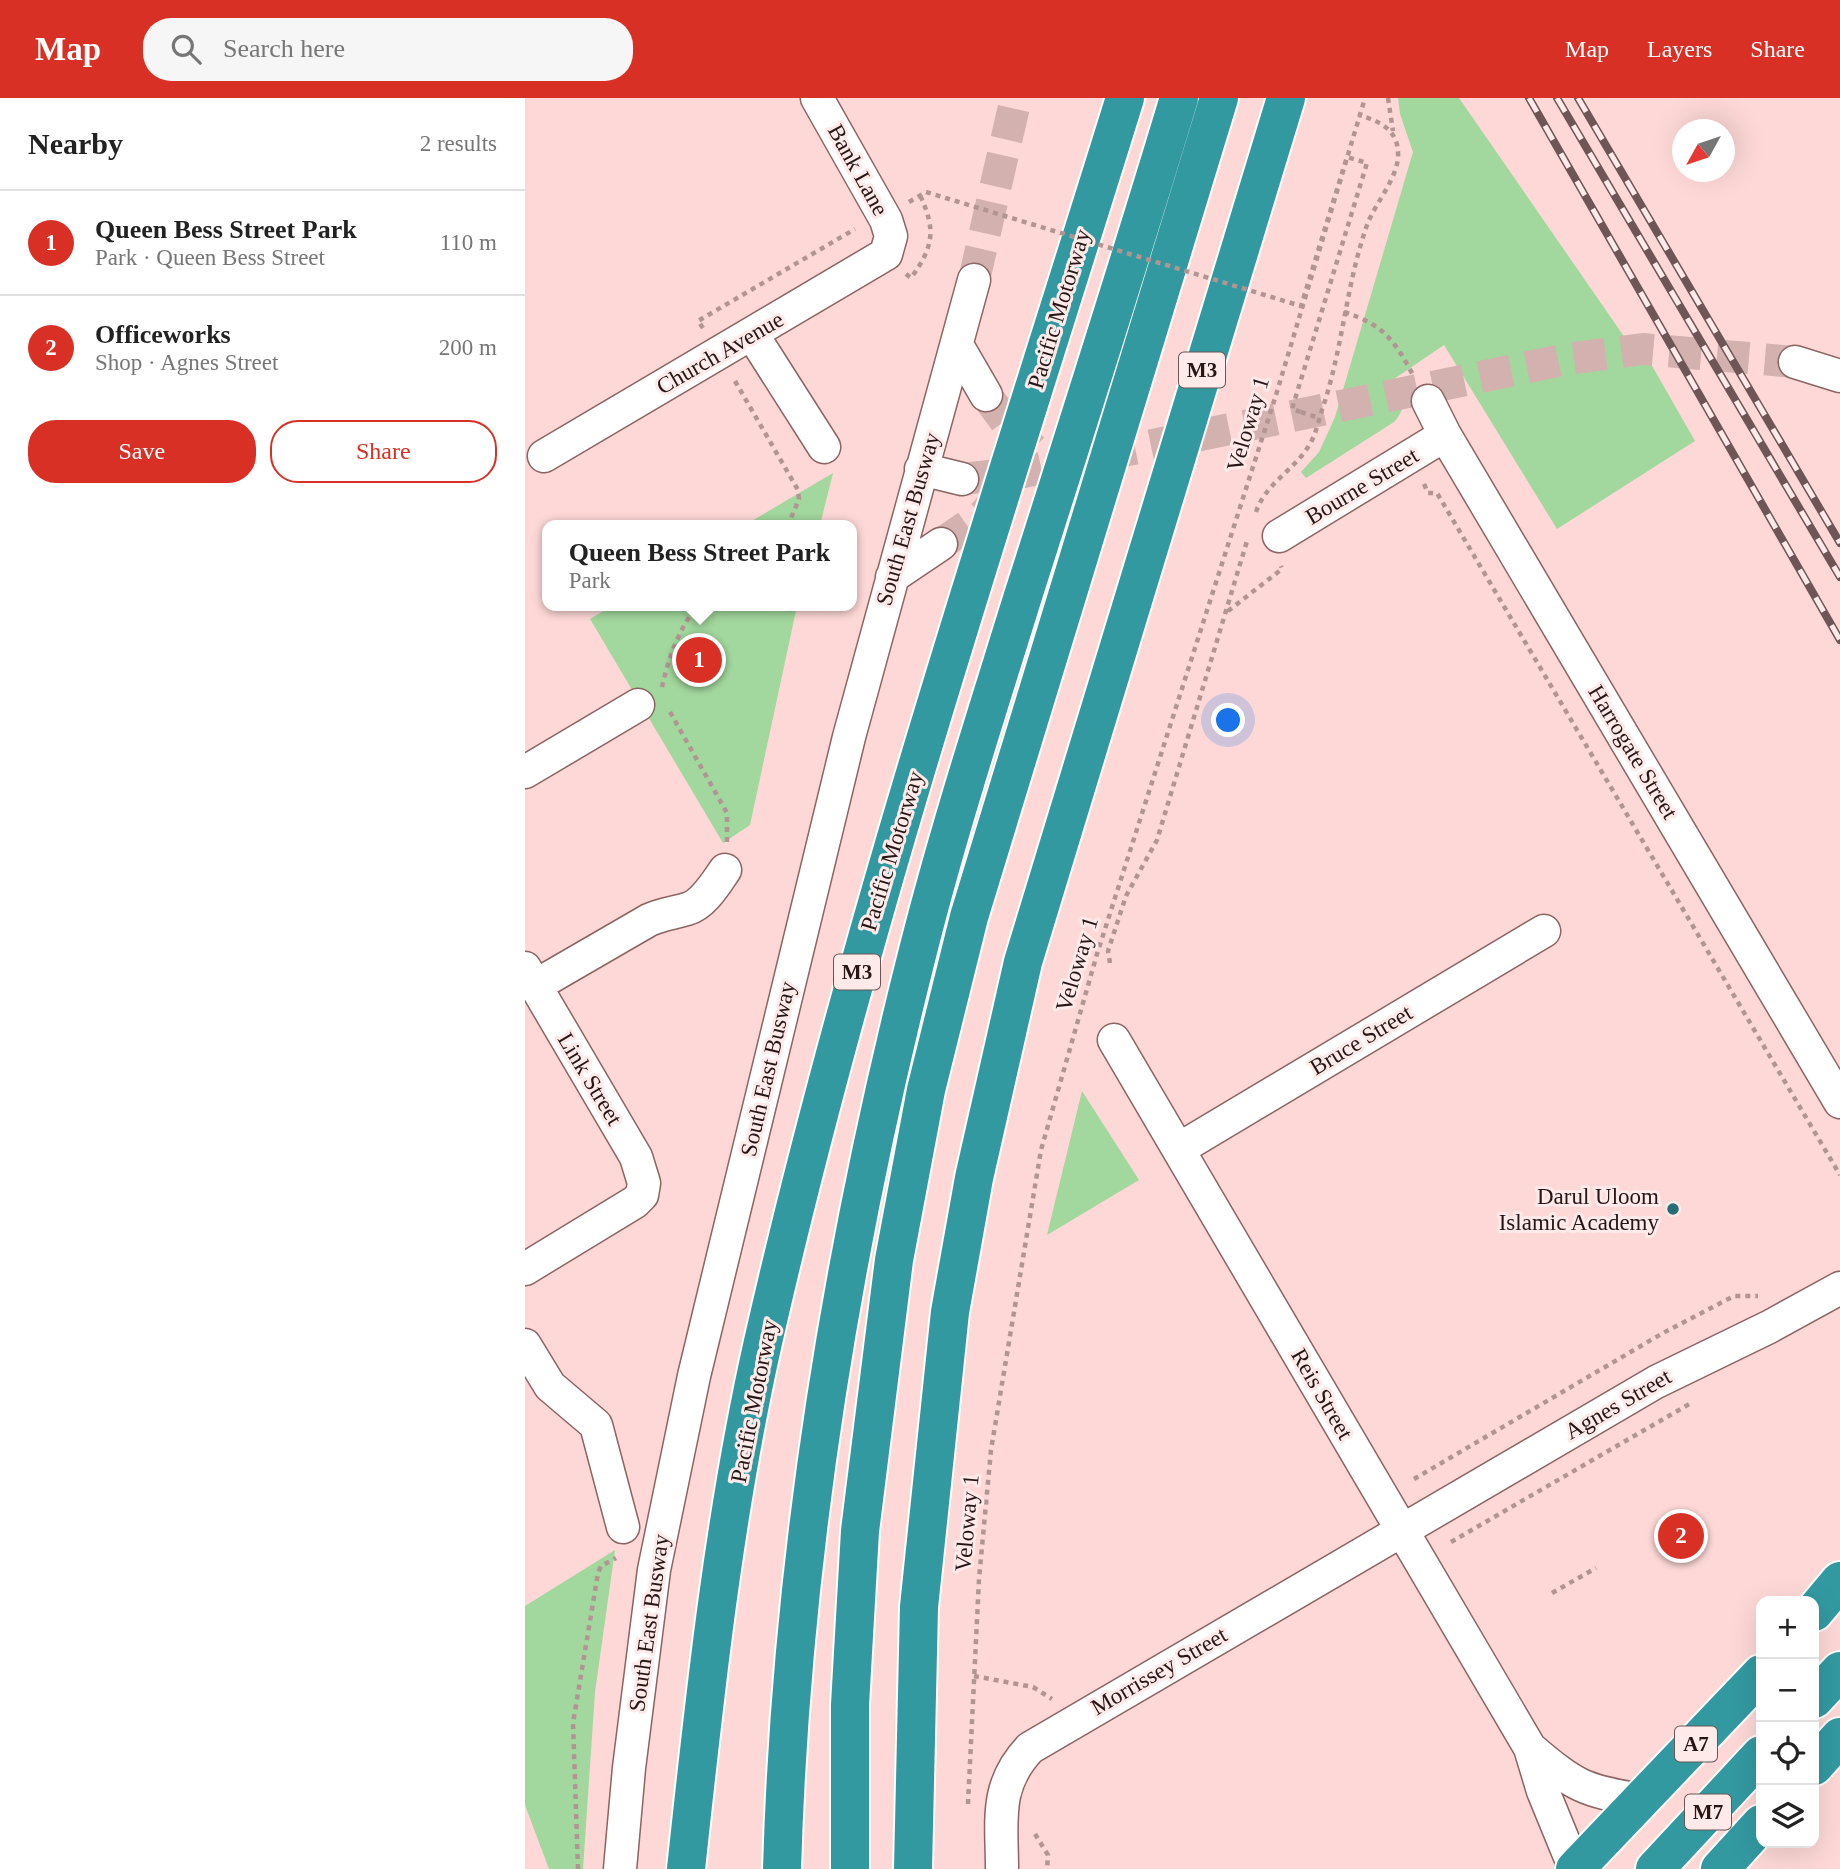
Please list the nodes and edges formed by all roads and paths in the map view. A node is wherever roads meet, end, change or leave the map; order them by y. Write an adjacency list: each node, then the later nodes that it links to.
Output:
1 (817, 98): 11 (street, Bank Lane)
2 (1125, 98): 66 (highway, Pacific Motorway / M3)
3 (1179, 98): 67 (highway)
4 (1219, 98): 68 (highway)
5 (1286, 98): 69 (highway, M3)
6 (1364, 98): 8 (path, Veloway 1)
7 (1388, 98): 9 (path)
8 (1359, 114): 9 (path); 52 (path, Veloway 1)
9 (1395, 139): 13 (path)
10 (915, 198): 13 (path, bridge)
11 (890, 245): 14 (street, Church Avenue)
12 (974, 280): 15 (street, South East Busway)
13 (1344, 312): 19 (path)
14 (752, 334): 21 (street); 22 (street, Church Avenue)
15 (957, 345): 18 (street); 23 (street, South East Busway)
16 (1795, 362): 17 (street)
17 (1840, 376)
18 (986, 395)
19 (1428, 401): 20 (street, Harrogate Street)
20 (1445, 435): 26 (street, Bourne Street); 37 (street, Harrogate Street)
21 (824, 447)
22 (544, 456)
23 (921, 469): 24 (street); 28 (street, South East Busway)
24 (962, 479)
25 (1423, 481): 39 (path)
26 (1279, 536): 34 (path)
27 (941, 544): 28 (street)
28 (892, 577): 65 (street, South East Busway)
29 (695, 611): 30 (path)
30 (655, 701): 31 (street); 32 (path)
31 (525, 772)
32 (726, 870): 35 (street)
33 (1544, 931): 38 (street, Bruce Street)
34 (1110, 963)
35 (530, 977): 40 (street, Link Street)
36 (1114, 1040): 38 (street, Reis Street)
37 (1840, 1102)
38 (1179, 1149): 45 (street, Reis Street)
39 (1840, 1175)
40 (525, 1269)
41 (1840, 1288): 45 (street, Agnes Street)
42 (525, 1345): 44 (street)
43 (1699, 1399): 46 (path)
44 (623, 1527): 64 (path)
45 (1401, 1530): 55 (street, Morrissey Street); 57 (street, Reis Street)
46 (1451, 1542)
47 (1596, 1568): 49 (path)
48 (1840, 1581): 50 (highway)
49 (1552, 1592)
50 (1819, 1606)
51 (1840, 1671): 54 (highway)
52 (974, 1676): 55 (path); 61 (path, Veloway 1)
53 (1756, 1679): 60 (highway, A7)
54 (1819, 1694)
55 (1058, 1730): 70 (street, Morrissey Street)
56 (1840, 1737): 59 (highway)
57 (1530, 1748): 60 (street, Reis Street); 72 (street, Reis Street)
58 (1756, 1760): 73 (highway, M7)
59 (1819, 1760)
60 (1642, 1800): 72 (highway, A7)
61 (969, 1816)
62 (1756, 1829): 74 (highway)
63 (1033, 1832): 71 (path)
64 (578, 1869)
65 (620, 1869)
66 (686, 1869)
67 (782, 1869)
68 (850, 1869)
69 (913, 1869)
70 (1002, 1869)
71 (1047, 1869)
72 (1575, 1869)
73 (1655, 1869)
74 (1720, 1869)

